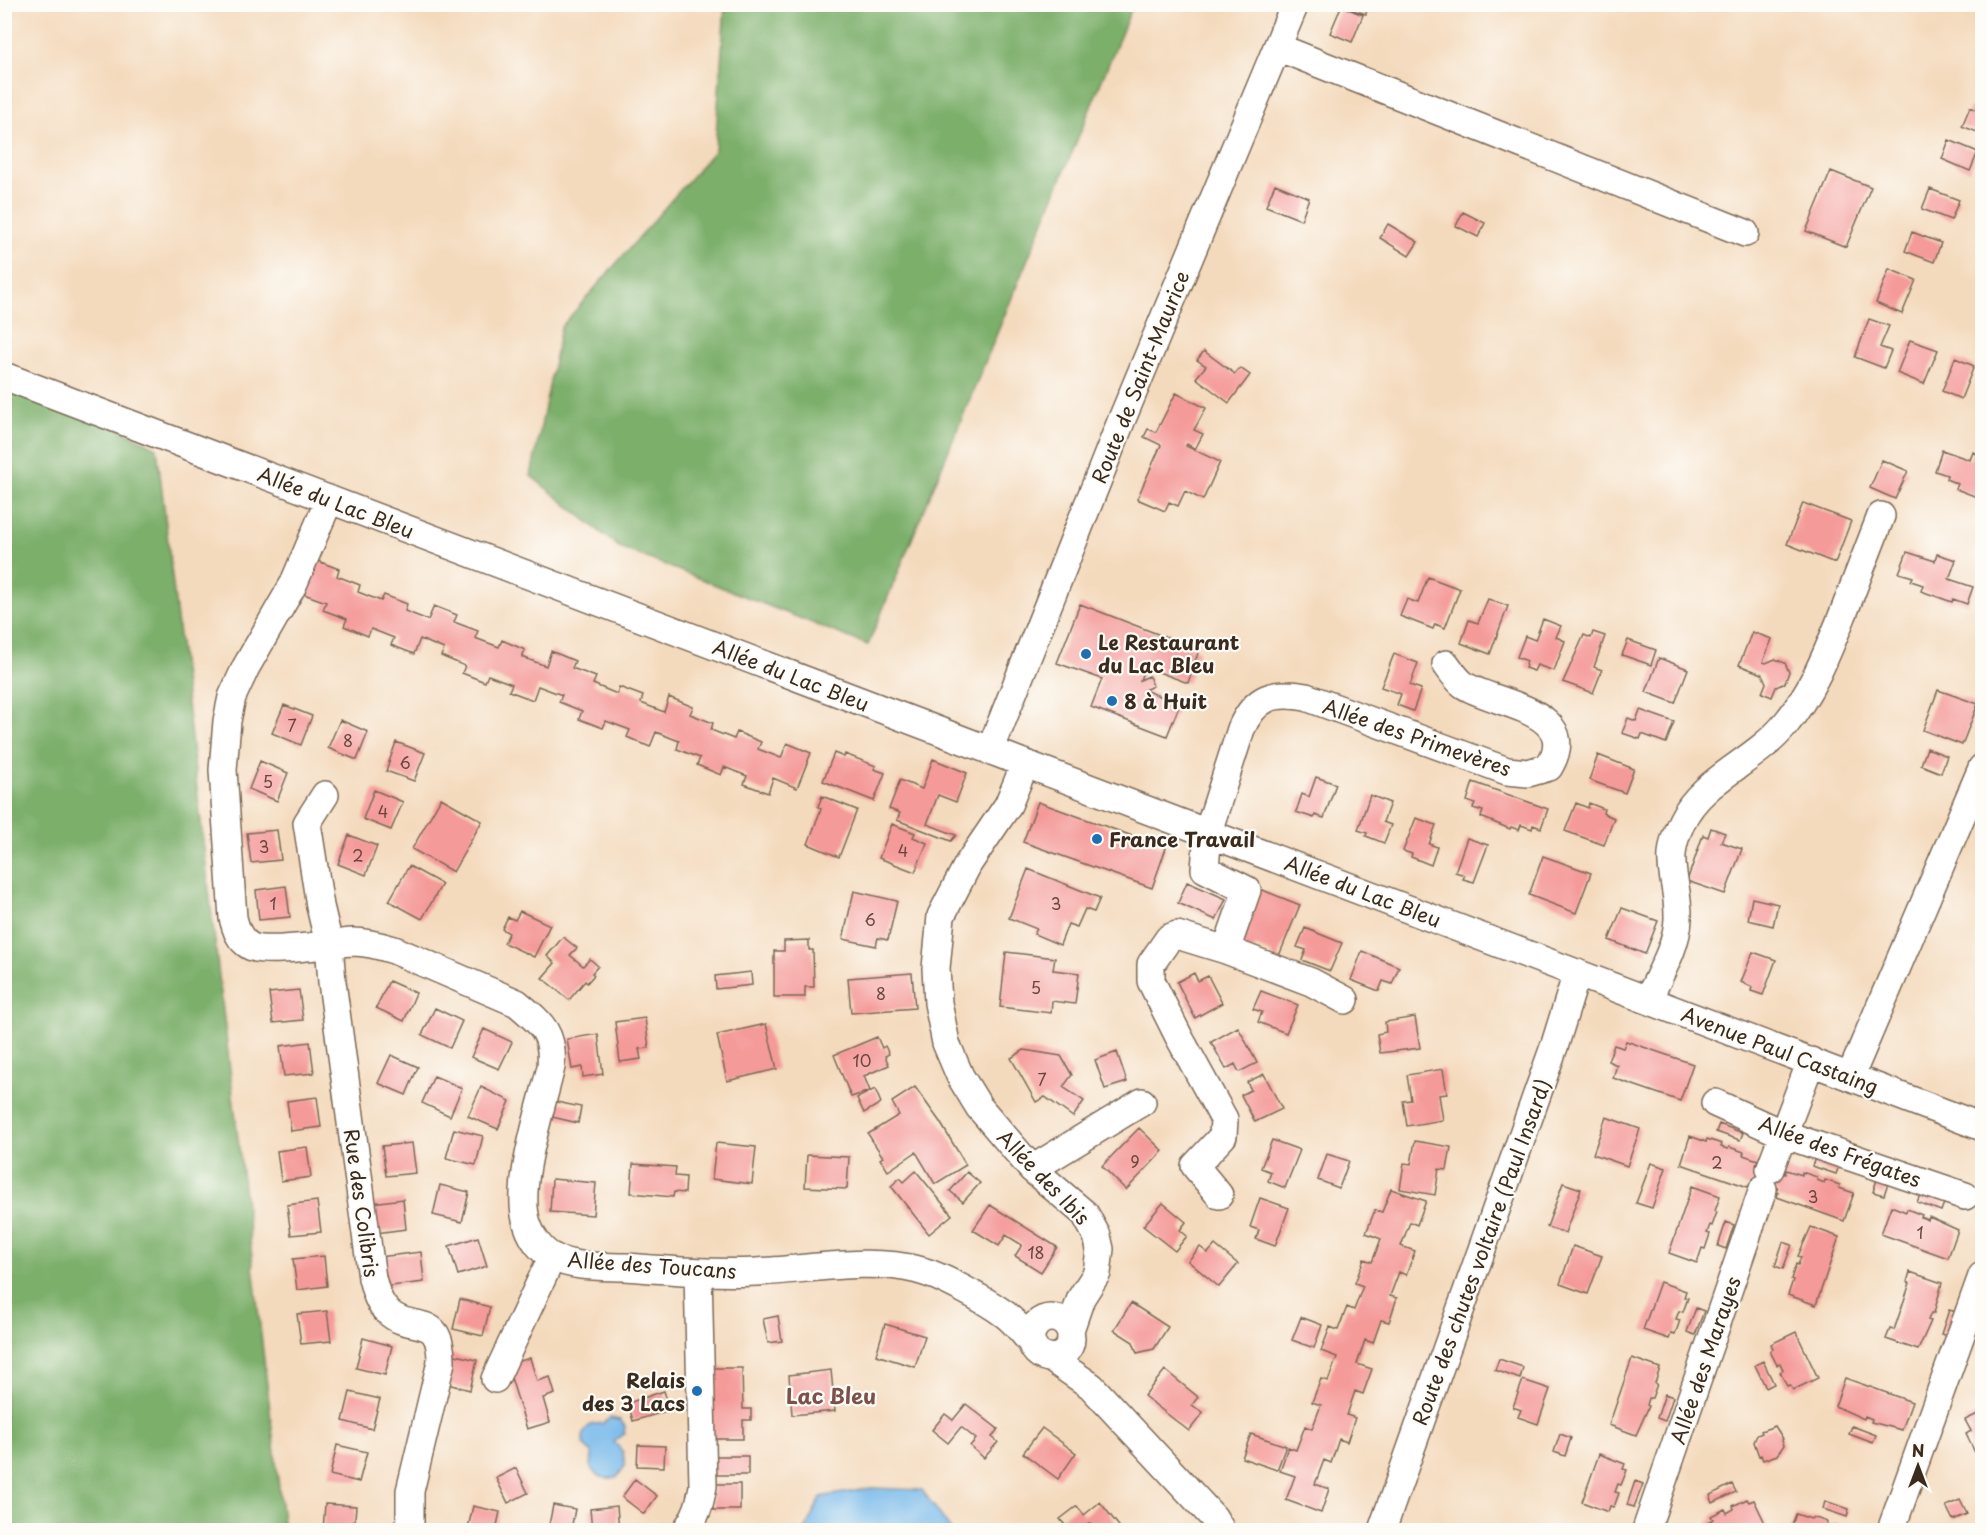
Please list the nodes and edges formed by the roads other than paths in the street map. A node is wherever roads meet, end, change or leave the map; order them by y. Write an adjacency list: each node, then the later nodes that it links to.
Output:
1 (1295, 4): 2 (street, Route de Saint-Maurice)
2 (1277, 47): 3 (street); 8 (street, Route de Saint-Maurice)
3 (1745, 233)
4 (4, 376): 5 (street, Allée du Lac Bleu)
5 (329, 500): 8 (street, Allée du Lac Bleu); 14 (street, Allée des Toucans)
6 (1881, 516): 18 (street)
7 (1446, 664): 13 (street, Allée des Primevères)
8 (990, 751): 9 (street, Allée du Lac Bleu)
9 (1025, 764): 13 (street, Allée du Lac Bleu); 25 (street, Allée des Ibis)
10 (1983, 768): 12 (street)
11 (325, 795): 14 (street, Rue des Colibris)
12 (1976, 801): 20 (street)
13 (1208, 832): 15 (street); 16 (street, Allée du Lac Bleu)
14 (330, 944): 28 (street, Allée des Toucans); 33 (street, Rue des Colibris)
15 (1226, 950): 17 (street); 26 (street)
16 (1577, 973): 18 (street, Avenue Paul Castaing); 36 (street, Route des chutes voltaire (Paul Insard))
17 (1345, 1000)
18 (1648, 1000): 19 (street, Avenue Paul Castaing)
19 (1811, 1061): 20 (street, Avenue Paul Castaing); 24 (street, Allée des Marayes)
20 (1850, 1077): 23 (street, Avenue Paul Castaing)
21 (1142, 1102): 25 (street)
22 (1715, 1103): 24 (street, Allée des Frégates)
23 (1983, 1128)
24 (1784, 1134): 27 (street, Allée des Frégates); 37 (street, Allée des Marayes)
25 (1032, 1169): 31 (street, Allée des Ibis)
26 (1219, 1195)
27 (1965, 1196)
28 (552, 1257): 29 (street, Allée des Toucans); 32 (street)
29 (698, 1272): 31 (street, Allée des Toucans); 34 (street)
30 (1983, 1276): 38 (street)
31 (1053, 1335): 35 (street)
32 (495, 1378)
33 (410, 1530)
34 (686, 1530)
35 (1221, 1530)
36 (1382, 1530)
37 (1646, 1530)
38 (1891, 1530)

